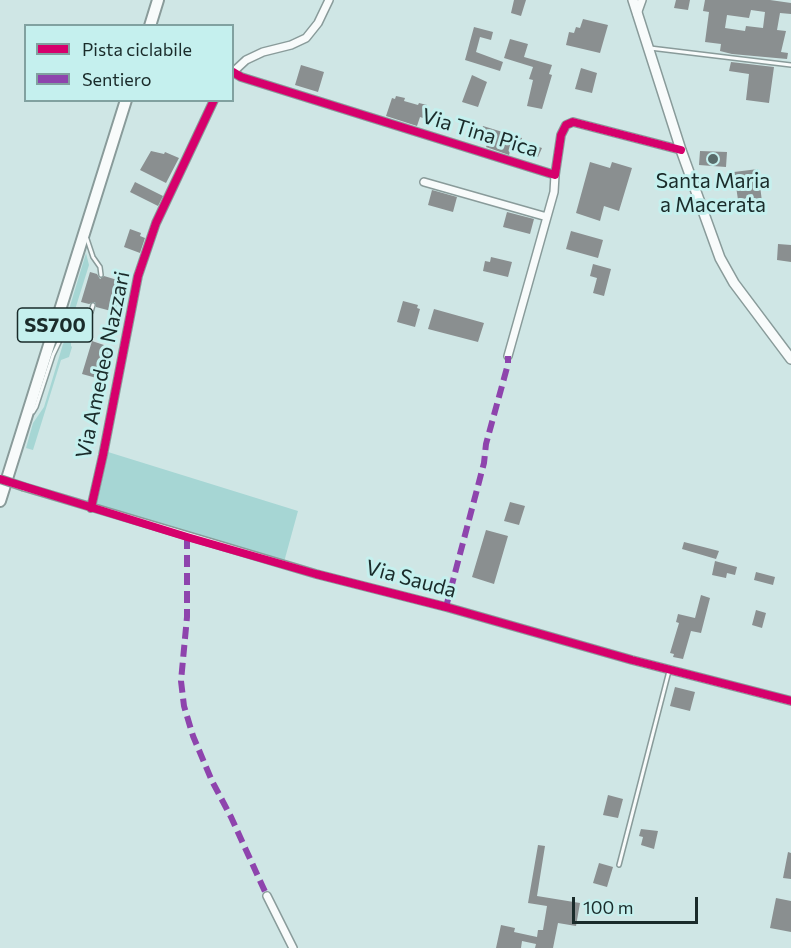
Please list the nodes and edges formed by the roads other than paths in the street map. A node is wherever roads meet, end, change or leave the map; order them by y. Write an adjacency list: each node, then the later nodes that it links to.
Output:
1 (158, 0): 6 (highway)
2 (329, 0): 9 (street)
3 (633, 0): 5 (main road)
4 (642, 0): 5 (street)
5 (637, 14): 7 (main road)
6 (151, 24)
7 (647, 47): 8 (lane); 13 (main road)
8 (791, 65)
9 (234, 71)
10 (234, 73): 14 (street, Via Tina Pica)
11 (125, 102): 17 (highway, SS700)
12 (213, 102): 25 (street, Via Amedeo Nazzari)
13 (681, 150): 14 (street, Via Tina Pica); 21 (main road)
14 (555, 175): 16 (street, Via Tina Pica)
15 (424, 182): 16 (street)
16 (547, 217): 20 (street, Via Tina Pica)
17 (85, 231): 18 (lane); 22 (highway, SS700)
18 (101, 275)
19 (93, 305): 22 (lane)
20 (508, 356)
21 (791, 358)
22 (26, 420): 24 (highway, SS700)
23 (0, 479): 25 (street, Via Sauda, bridge)
24 (0, 501)
25 (90, 508): 26 (street, Via Sauda)
26 (669, 669): 27 (street, Via Sauda); 28 (lane)
27 (791, 701)
28 (619, 865)
29 (267, 896): 30 (street)
30 (293, 948)

